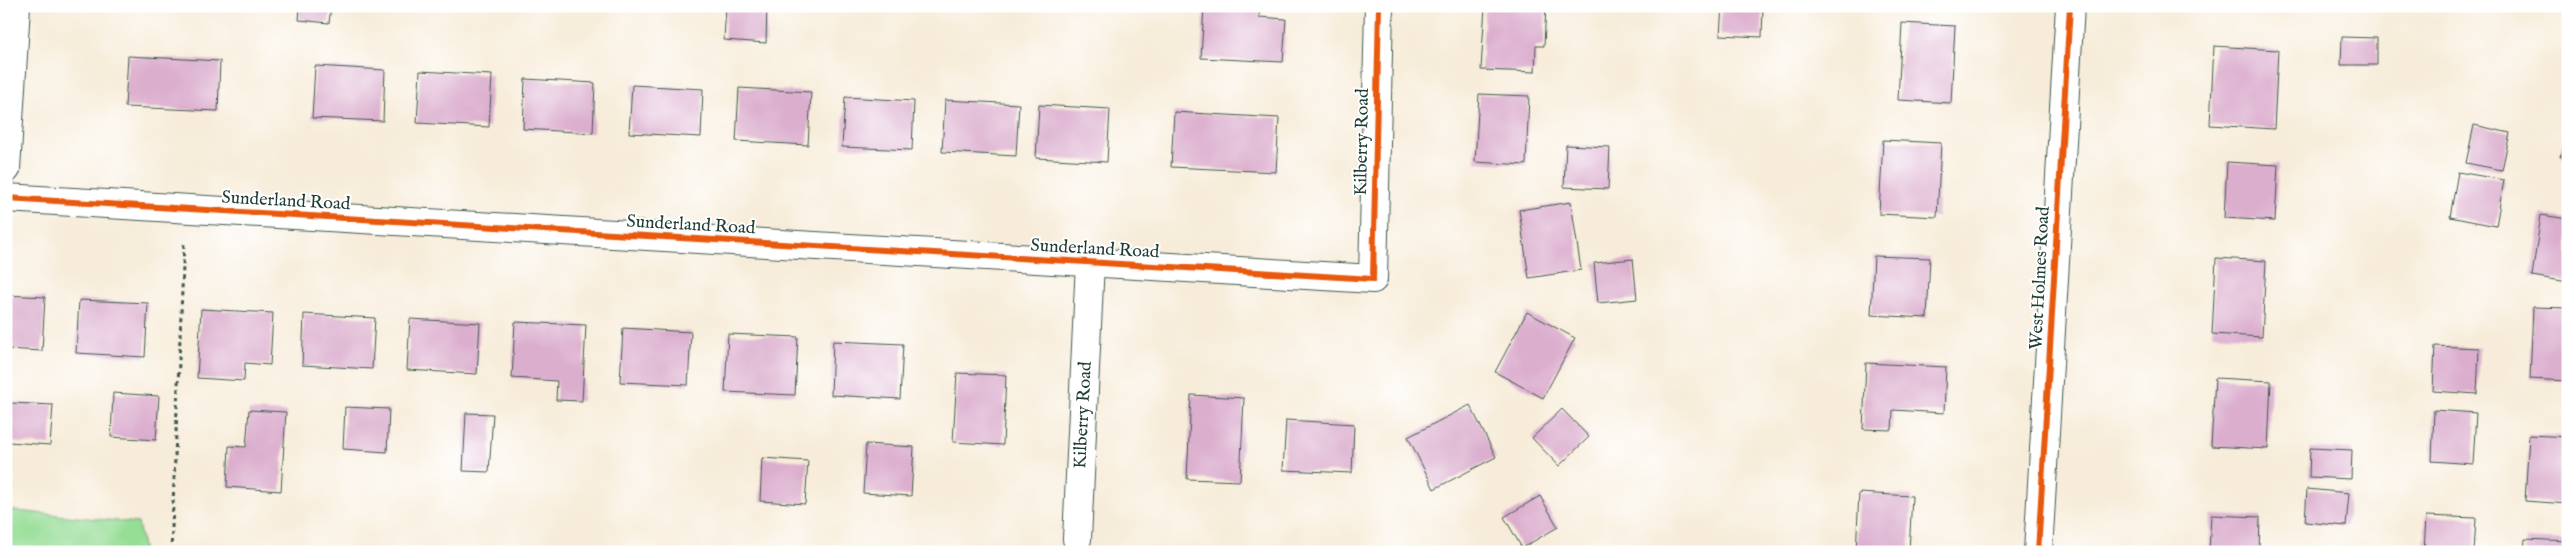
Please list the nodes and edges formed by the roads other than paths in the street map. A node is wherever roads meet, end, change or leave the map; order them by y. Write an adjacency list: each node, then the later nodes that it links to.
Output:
1 (16, 6): 4 (street)
2 (1379, 6): 7 (street, Kilberry Road)
3 (2070, 6): 9 (street, West Holmes Road)
4 (6, 169)
5 (6, 198): 6 (street, Sunderland Road)
6 (1090, 262): 7 (street, Sunderland Road); 8 (street, Kilberry Road)
7 (1373, 279)
8 (1077, 539)
9 (2038, 552)

